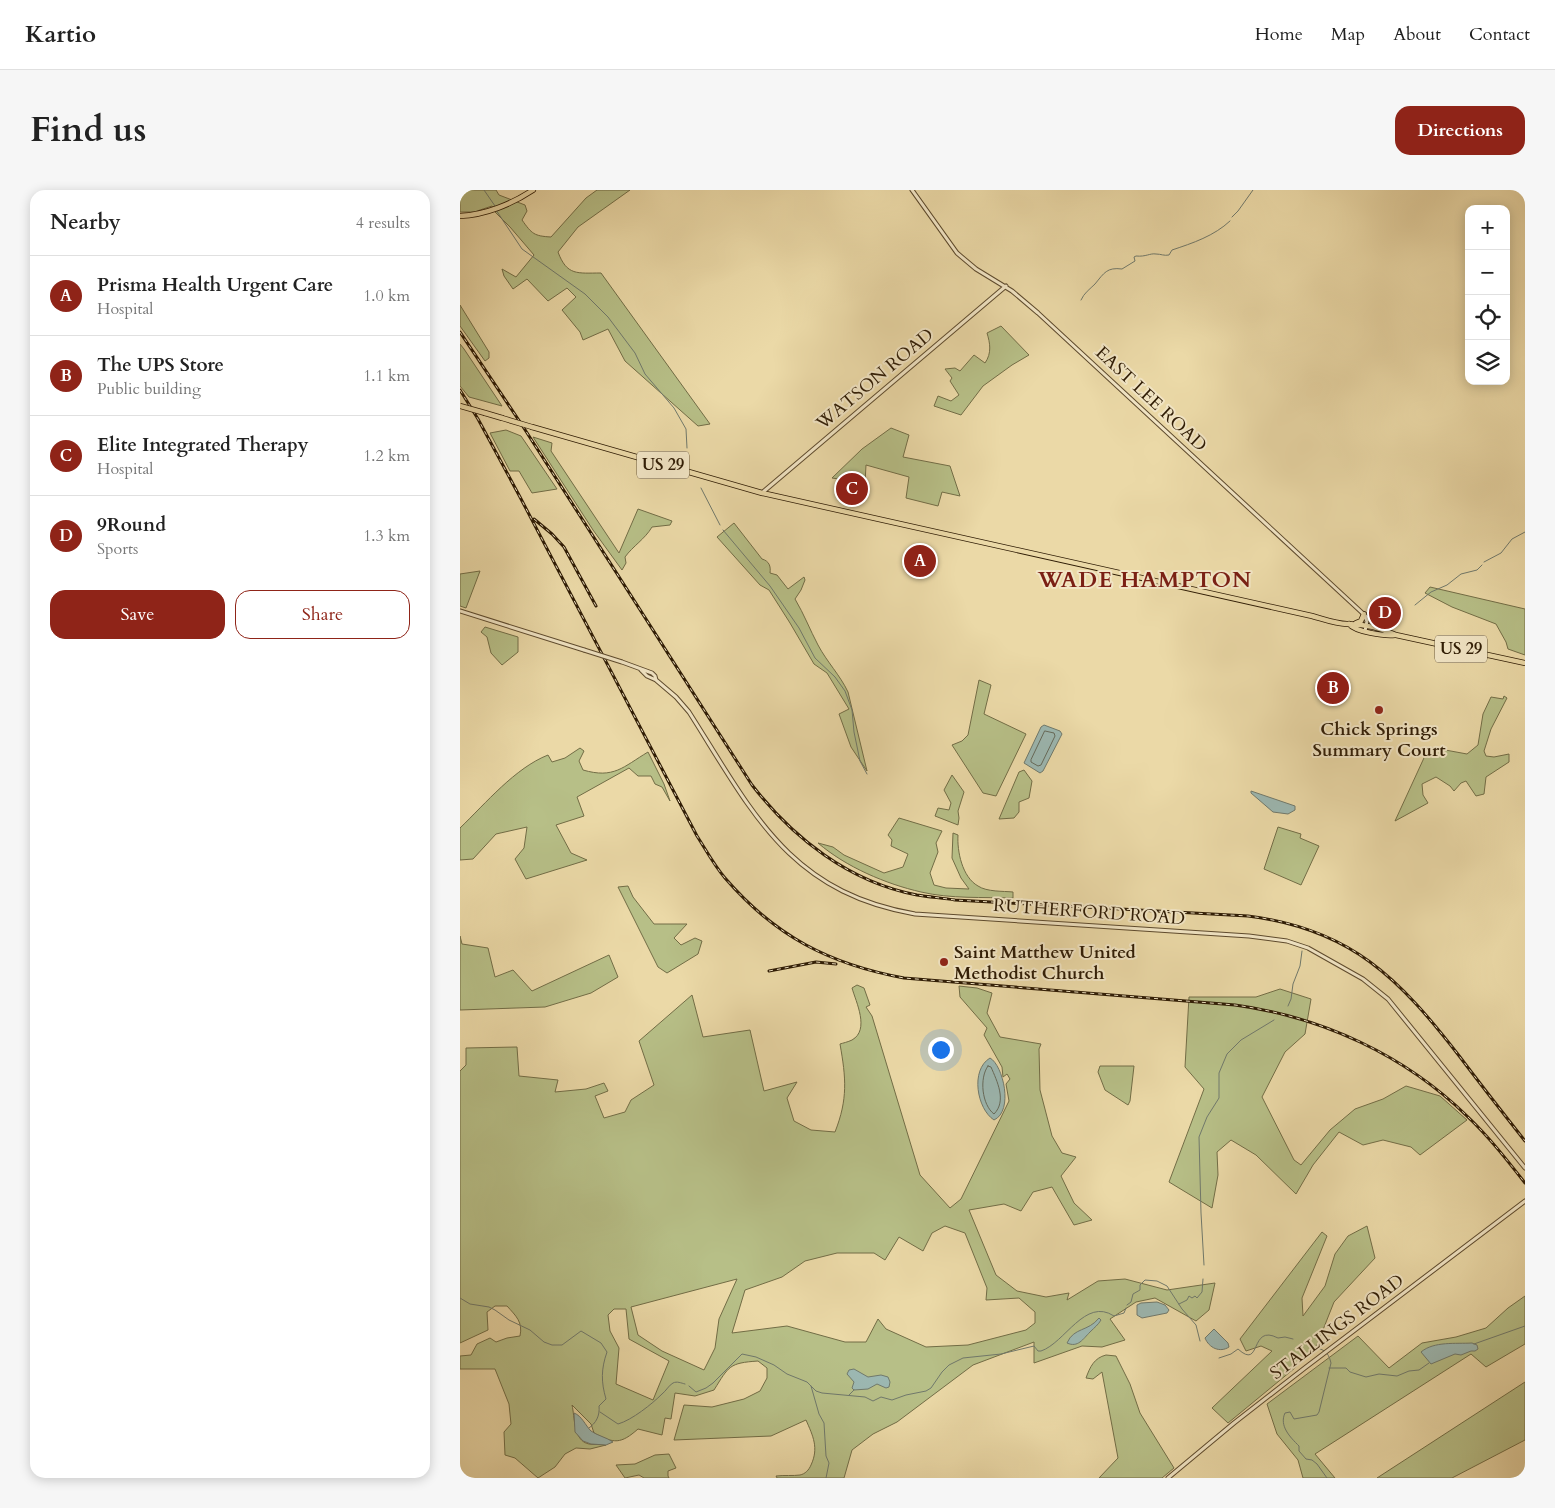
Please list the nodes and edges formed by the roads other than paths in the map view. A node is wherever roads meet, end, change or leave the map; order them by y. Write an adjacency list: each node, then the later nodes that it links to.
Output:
1 (534, 190): 3 (main road)
2 (912, 190): 4 (street, EAST LEE ROAD)
3 (460, 216)
4 (1006, 286): 6 (street, WATSON ROAD); 8 (street, EAST LEE ROAD)
5 (460, 406): 6 (main road, US 29, bridge)
6 (762, 493): 10 (main road, US 29)
7 (460, 611): 15 (street, RUTHERFORD ROAD, bridge)
8 (1364, 614): 9 (main road); 11 (street); 12 (street, EAST LEE ROAD)
9 (1355, 623): 10 (main road, US 29); 11 (main road, US 29)
10 (1349, 624): 11 (main road, US 29)
11 (1366, 629): 12 (main road, US 29); 13 (main road, US 29)
12 (1388, 631): 13 (main road, US 29)
13 (1396, 635): 14 (main road, US 29)
14 (1525, 663)
15 (1525, 1168)
16 (1525, 1201): 17 (street, STALLINGS ROAD)
17 (1168, 1478)

